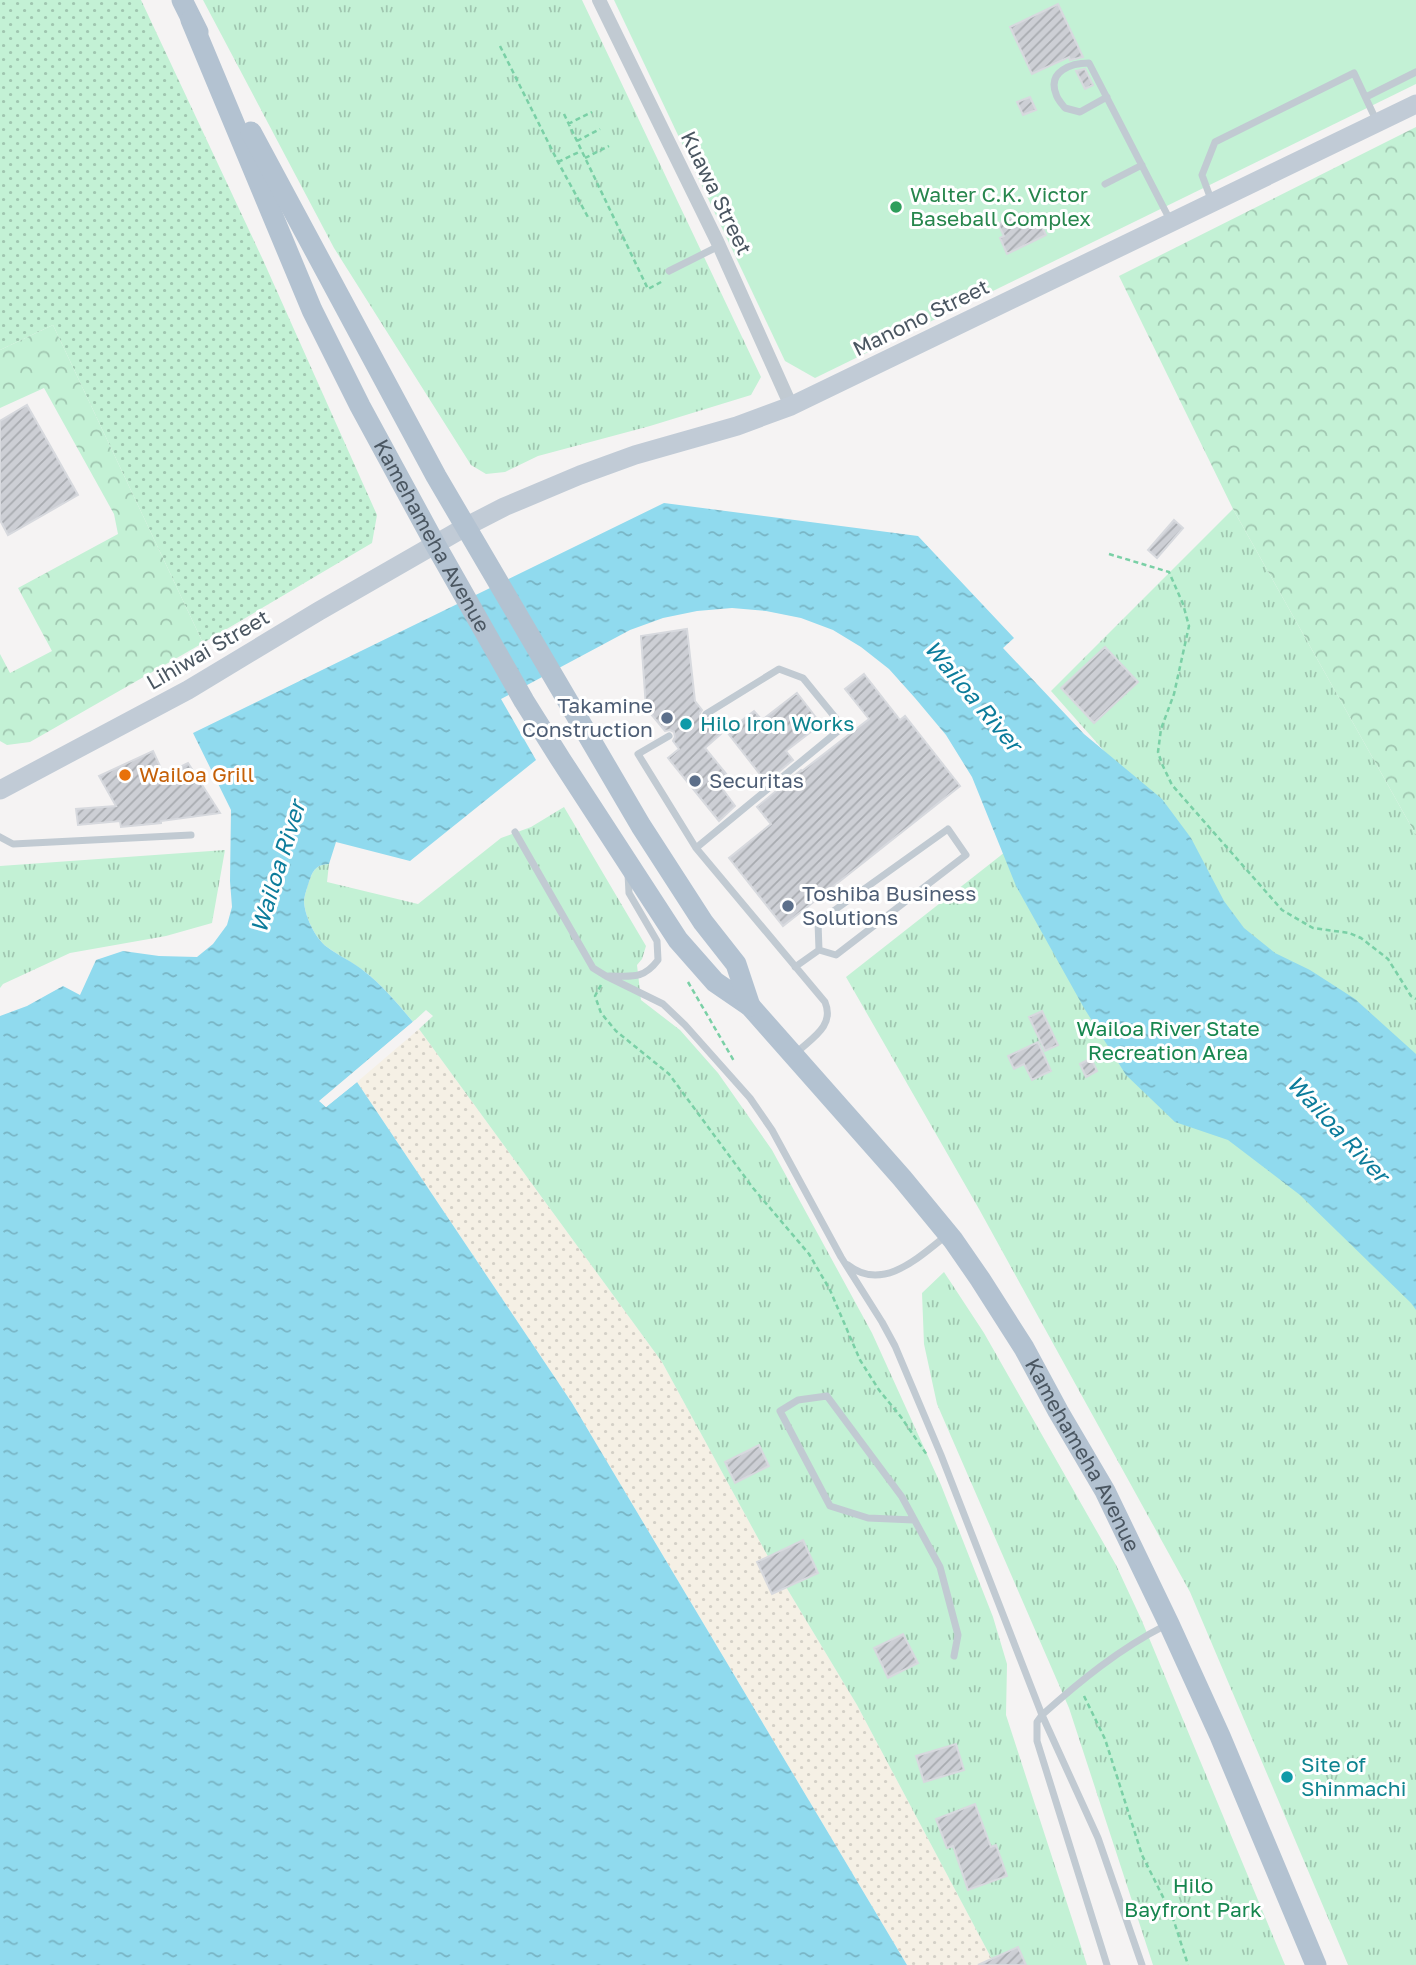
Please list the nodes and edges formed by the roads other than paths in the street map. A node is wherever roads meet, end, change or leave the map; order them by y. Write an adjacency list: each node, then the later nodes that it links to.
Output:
1 (182, 0): 3 (main road, Kamehameha Avenue)
2 (599, 0): 13 (street, Kuawa Street)
3 (191, 20): 16 (main road, Kamehameha Avenue); 17 (main road, Kamehameha Avenue)
4 (1416, 72): 6 (lane)
5 (1107, 97): 5 (lane); 9 (lane)
6 (1366, 97): 8 (lane); 11 (lane)
7 (1416, 104): 8 (street, Manono Street)
8 (1378, 123): 11 (street, Manono Street)
9 (1142, 166): 10 (lane); 12 (lane)
10 (1105, 184)
11 (1212, 203): 12 (street, Manono Street)
12 (1171, 222): 15 (street, Manono Street)
13 (719, 246): 14 (lane); 15 (street, Kuawa Street)
14 (671, 274)
15 (791, 406): 16 (street, Manono Street)
16 (467, 526): 17 (street, Manono Street); 29 (main road, Kamehameha Avenue)
17 (435, 544): 20 (street, Lihiwai Street); 25 (main road, Kamehameha Avenue)
18 (706, 714): 24 (lane)
19 (669, 736): 24 (lane)
20 (0, 790)
21 (515, 832): 28 (lane)
22 (191, 835): 23 (lane)
23 (0, 837)
24 (696, 848): 27 (lane)
25 (626, 859): 28 (lane); 29 (main road, Kamehameha Avenue)
26 (819, 950): 26 (lane); 27 (lane)
27 (795, 967): 30 (lane)
28 (606, 976): 32 (lane)
29 (750, 1006): 30 (main road, Kamehameha Avenue)
30 (793, 1056): 31 (main road, Kamehameha Avenue)
31 (948, 1234): 32 (lane); 34 (main road, Kamehameha Avenue)
32 (841, 1257): 36 (lane)
33 (914, 1520): 33 (lane); 35 (lane)
34 (1169, 1624): 36 (lane); 39 (main road, Kamehameha Avenue)
35 (954, 1656)
36 (1042, 1715): 37 (lane); 38 (lane)
37 (1107, 1965)
38 (1142, 1965)
39 (1317, 1965)

